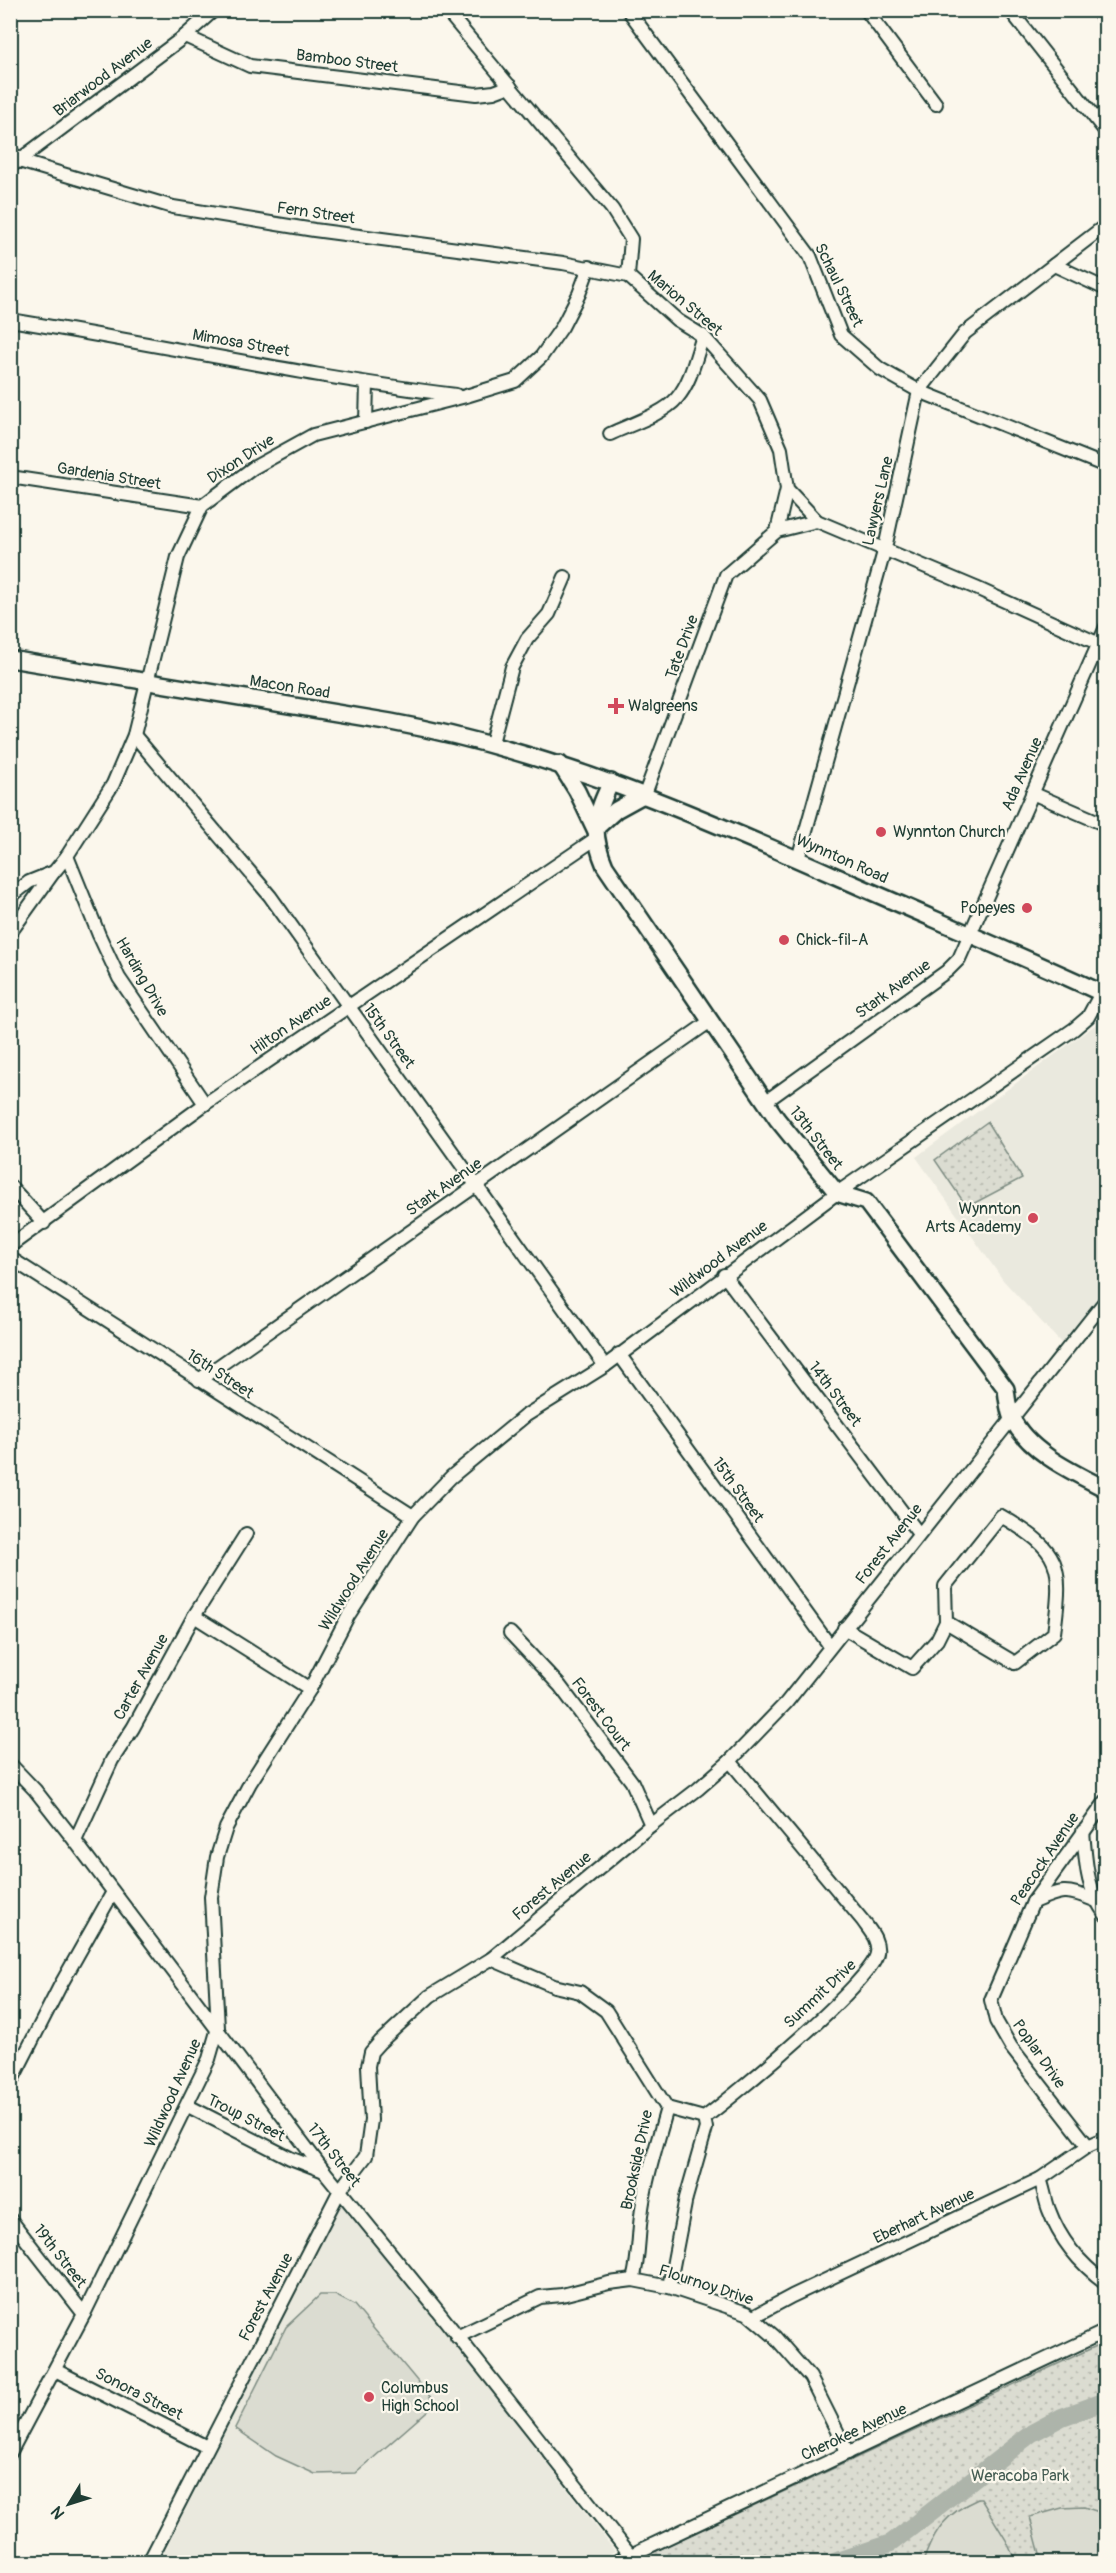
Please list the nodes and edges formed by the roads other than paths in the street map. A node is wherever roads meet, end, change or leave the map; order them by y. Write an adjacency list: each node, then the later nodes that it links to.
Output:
1 (214, 10): 8 (street, Briarwood Avenue)
2 (446, 10): 9 (street, Marion Street)
3 (628, 10): 22 (street, Schaul Street)
4 (866, 10): 10 (street)
5 (1010, 10): 11 (street)
6 (1097, 10): 7 (street)
7 (1106, 22)
8 (185, 36): 9 (street, Bamboo Street); 13 (street, Briarwood Avenue)
9 (510, 86): 17 (street, Marion Street)
10 (936, 104)
11 (1106, 132)
12 (10, 150): 13 (street)
13 (15, 164): 16 (street, Fern Street)
14 (1106, 225): 15 (street, Lawyers Lane)
15 (1054, 265): 18 (street); 22 (street, Lawyers Lane)
16 (589, 267): 17 (street, Fern Street); 23 (street, Dixon Drive)
17 (628, 276): 20 (street, Marion Street)
18 (1106, 289)
19 (10, 320): 21 (street, Mimosa Street)
20 (703, 336): 25 (street); 28 (street, Marion Street)
21 (367, 384): 23 (street, Mimosa Street); 24 (street)
22 (919, 390): 26 (street, Schaul Street); 32 (street, Lawyers Lane)
23 (466, 396): 24 (street, Dixon Drive)
24 (366, 422): 29 (street, Dixon Drive)
25 (610, 434)
26 (1106, 466)
27 (10, 477): 29 (street, Gardenia Street)
28 (787, 489): 30 (street); 31 (street)
29 (202, 506): 37 (street, Dixon Drive)
30 (817, 521): 31 (street, Tate Drive); 32 (street)
31 (777, 531): 43 (street, Tate Drive)
32 (885, 548): 35 (street); 47 (street, Lawyers Lane)
33 (565, 577): 39 (street)
34 (1106, 627): 35 (street, Ada Avenue)
35 (1102, 646): 42 (street, Ada Avenue)
36 (10, 659): 37 (main road, Macon Road)
37 (148, 681): 38 (street, Dixon Drive); 39 (main road, Macon Road)
38 (134, 735): 46 (street, Dixon Drive); 53 (street, 15th Street)
39 (492, 743): 40 (main road, Macon Road)
40 (560, 764): 41 (main road, Wynnton Road); 45 (main road, 13th Street)
41 (611, 782): 43 (main road, Wynnton Road); 45 (main road)
42 (1032, 793): 44 (street); 51 (street, Ada Avenue)
43 (645, 794): 45 (main road); 47 (main road, Wynnton Road)
44 (1106, 825)
45 (595, 834): 53 (street, Hilton Avenue); 54 (main road, 13th Street)
46 (67, 856): 48 (street, Dixon Drive); 56 (street, Harding Drive)
47 (798, 859): 51 (main road, Wynnton Road)
48 (54, 872): 49 (street, Dixon Drive); 50 (street, Dixon Drive)
49 (10, 897)
50 (10, 933)
51 (970, 935): 52 (main road, Wynnton Road); 55 (street, Stark Avenue)
52 (1103, 994): 59 (street, Wildwood Avenue)
53 (348, 1006): 56 (street, Hilton Avenue); 57 (street, 15th Street)
54 (710, 1022): 55 (main road, 13th Street); 57 (street, Stark Avenue)
55 (765, 1102): 59 (main road, 13th Street)
56 (205, 1104): 60 (street, Hilton Avenue)
57 (476, 1185): 66 (street, 15th Street); 67 (street, Stark Avenue)
58 (10, 1186): 60 (street)
59 (837, 1193): 63 (street, Wildwood Avenue); 68 (main road, 13th Street)
60 (44, 1223): 61 (street, Hilton Avenue)
61 (10, 1246)
62 (10, 1258): 67 (street, 16th Street)
63 (724, 1275): 65 (street, Wildwood Avenue); 72 (street, 14th Street)
64 (1106, 1300): 68 (street, Forest Avenue)
65 (619, 1354): 66 (street, Wildwood Avenue); 77 (street, 15th Street)
66 (605, 1365): 70 (street, Wildwood Avenue)
67 (199, 1380): 70 (street, 16th Street)
68 (1011, 1417): 69 (main road, 13th Street); 72 (street, Forest Avenue)
69 (1106, 1489)
70 (413, 1516): 78 (street, Wildwood Avenue)
71 (246, 1534): 73 (street, Carter Avenue)
72 (919, 1534): 75 (street, Forest Avenue)
73 (194, 1616): 78 (street); 84 (street, Carter Avenue)
74 (946, 1622): 74 (street); 75 (street)
75 (844, 1628): 77 (street, Forest Avenue)
76 (510, 1633): 82 (street, Forest Court)
77 (830, 1646): 79 (street, Forest Avenue)
78 (310, 1689): 91 (street, Wildwood Avenue)
79 (730, 1761): 82 (street, Forest Avenue); 95 (street, Summit Drive)
80 (10, 1764): 84 (street, 17th Street)
81 (1106, 1801): 83 (street, Peacock Avenue)
82 (651, 1825): 89 (street, Forest Avenue)
83 (1083, 1831): 86 (street); 87 (street, Peacock Avenue)
84 (75, 1841): 85 (street, 17th Street)
85 (112, 1892): 91 (street, 17th Street); 92 (street)
86 (1094, 1900): 87 (street); 88 (street)
87 (1033, 1902): 90 (street, Peacock Avenue)
88 (1106, 1915)
89 (491, 1959): 94 (street, Brookside Drive); 100 (street, Forest Avenue)
90 (1001, 1971): 97 (street, Poplar Drive)
91 (218, 2028): 93 (street, Wildwood Avenue); 98 (street, 17th Street)
92 (10, 2084)
93 (188, 2106): 98 (street, Troup Street); 105 (street, Wildwood Avenue)
94 (667, 2108): 95 (street); 102 (street, Brookside Drive)
95 (705, 2118): 104 (street)
96 (1106, 2138): 97 (street, Eberhart Avenue)
97 (1088, 2146): 99 (street, Eberhart Avenue)
98 (324, 2171): 100 (street, 17th Street)
99 (1040, 2179): 103 (street); 106 (street, Eberhart Avenue)
100 (340, 2190): 108 (street, 17th Street); 111 (street, Forest Avenue)
101 (10, 2219): 105 (street, 19th Street)
102 (633, 2280): 104 (street, Flournoy Drive); 108 (street, Flournoy Drive)
103 (1106, 2283)
104 (669, 2287): 106 (street, Flournoy Drive)
105 (84, 2314): 109 (street, Wildwood Avenue)
106 (753, 2317): 113 (street, Flournoy Drive)
107 (1106, 2331): 113 (street, Cherokee Avenue)
108 (457, 2337): 114 (street, 17th Street)
109 (56, 2370): 110 (street, Wildwood Avenue); 111 (street, Sonora Street)
110 (14, 2433): 112 (street, Wildwood Avenue)
111 (207, 2447): 115 (street, Forest Avenue)
112 (10, 2453)
113 (848, 2453): 114 (street, Cherokee Avenue)
114 (633, 2559): 116 (street, Cherokee Avenue)
115 (149, 2562)
116 (616, 2562)

